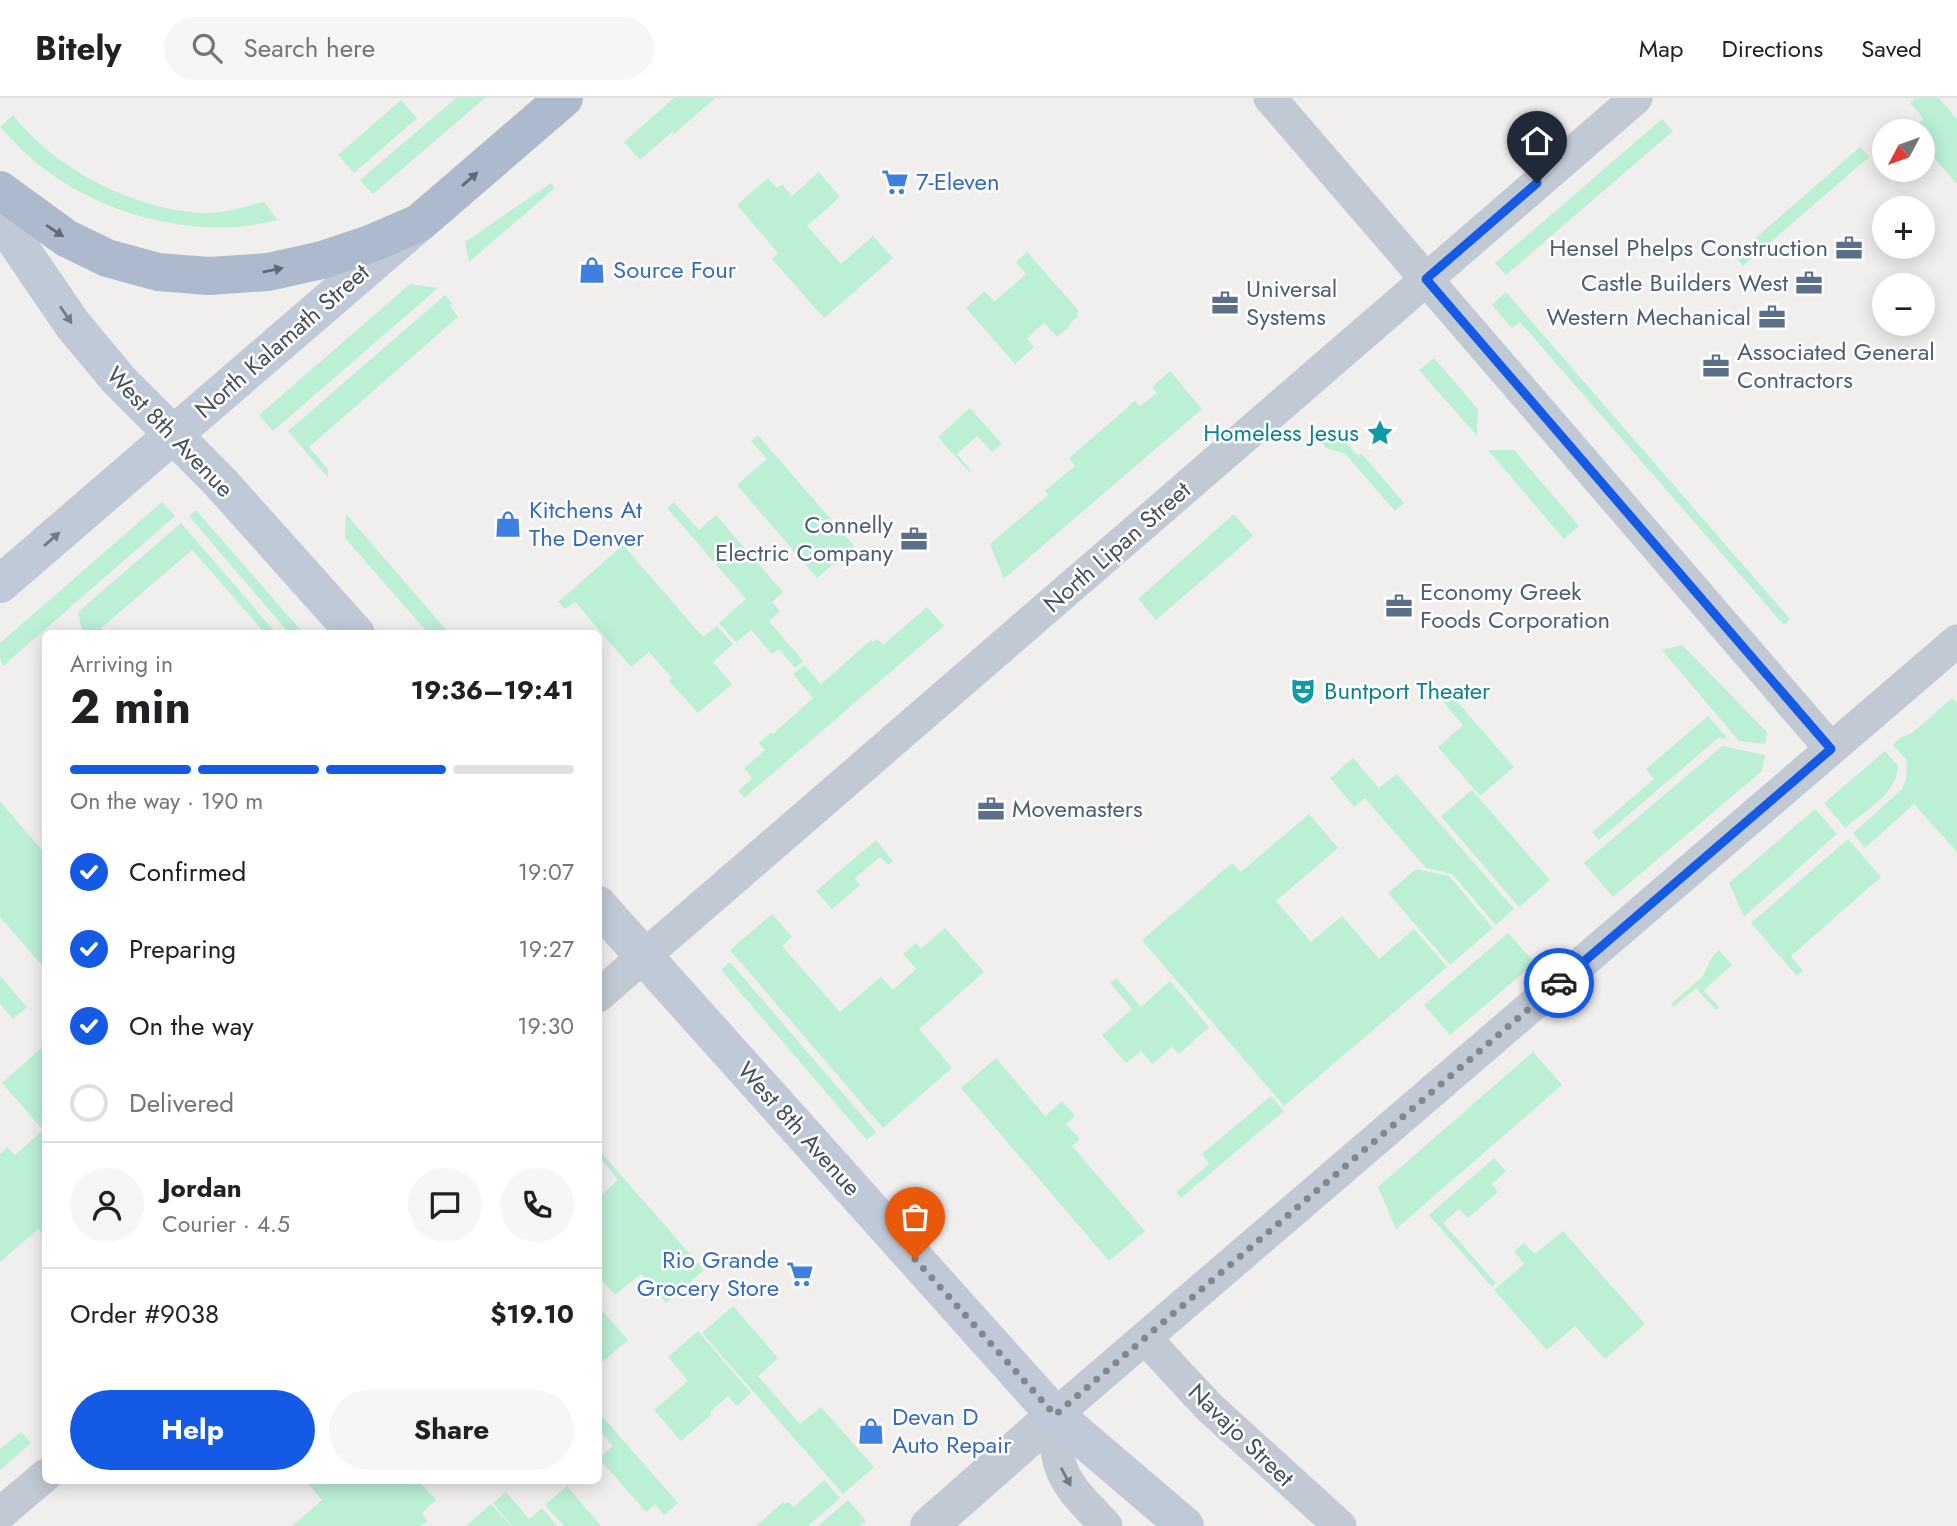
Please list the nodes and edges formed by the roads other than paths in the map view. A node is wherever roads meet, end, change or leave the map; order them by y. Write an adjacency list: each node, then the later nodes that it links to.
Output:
1 (564, 98): 6 (main road, North Kalamath Street, one-way to 1)
2 (1270, 98): 7 (street)
3 (1636, 98): 7 (street, North Lipan Street)
4 (0, 190): 6 (main road, one-way to 6)
5 (0, 218): 8 (main road, West 8th Avenue, one-way to 8)
6 (418, 223): 8 (main road, North Kalamath Street)
7 (1426, 279): 12 (street); 14 (street, North Lipan Street)
8 (172, 436): 9 (main road, North Kalamath Street, one-way to 8); 10 (main road, West 8th Avenue)
9 (0, 584)
10 (352, 630)
11 (1957, 642): 12 (street)
12 (1831, 749): 16 (street)
13 (602, 910): 14 (main road, West 8th Avenue)
14 (644, 957): 15 (street, North Lipan Street); 17 (main road, West 8th Avenue)
15 (602, 993)
16 (1145, 1338): 17 (street); 23 (street, Navajo Street)
17 (1055, 1415): 20 (street); 21 (street, one-way to 21); 22 (main road, West 8th Avenue)
18 (42, 1478): 19 (street)
19 (0, 1514)
20 (929, 1526)
21 (1106, 1526)
22 (1185, 1526)
23 (1340, 1526)

